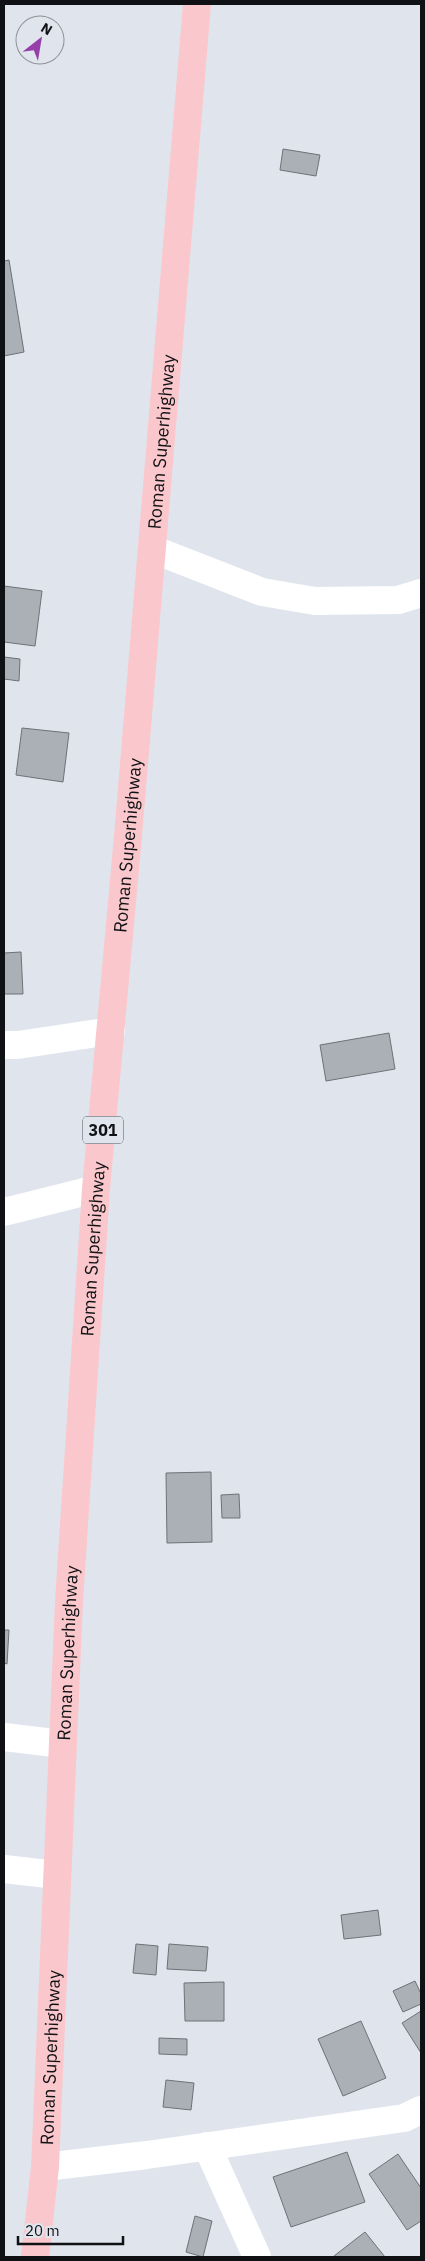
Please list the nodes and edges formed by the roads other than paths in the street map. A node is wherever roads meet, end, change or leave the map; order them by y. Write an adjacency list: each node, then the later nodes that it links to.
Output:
1 (197, 4): 2 (main road, Roman Superhighway / 301)
2 (152, 549): 3 (street); 4 (main road, Roman Superhighway / 301)
3 (421, 593)
4 (111, 1031): 5 (street); 6 (main road, Roman Superhighway / 301)
5 (8, 1048)
6 (96, 1189): 7 (street); 9 (main road, Roman Superhighway / 301)
7 (4, 1212)
8 (4, 1737): 9 (street)
9 (62, 1744): 11 (main road, Roman Superhighway / 301)
10 (4, 1869): 11 (street)
11 (57, 1876): 14 (main road, Roman Superhighway / 301)
12 (421, 2110): 13 (street)
13 (206, 2146): 14 (street); 16 (street)
14 (45, 2167): 15 (main road, Roman Superhighway / 301)
15 (34, 2257)
16 (257, 2257)

